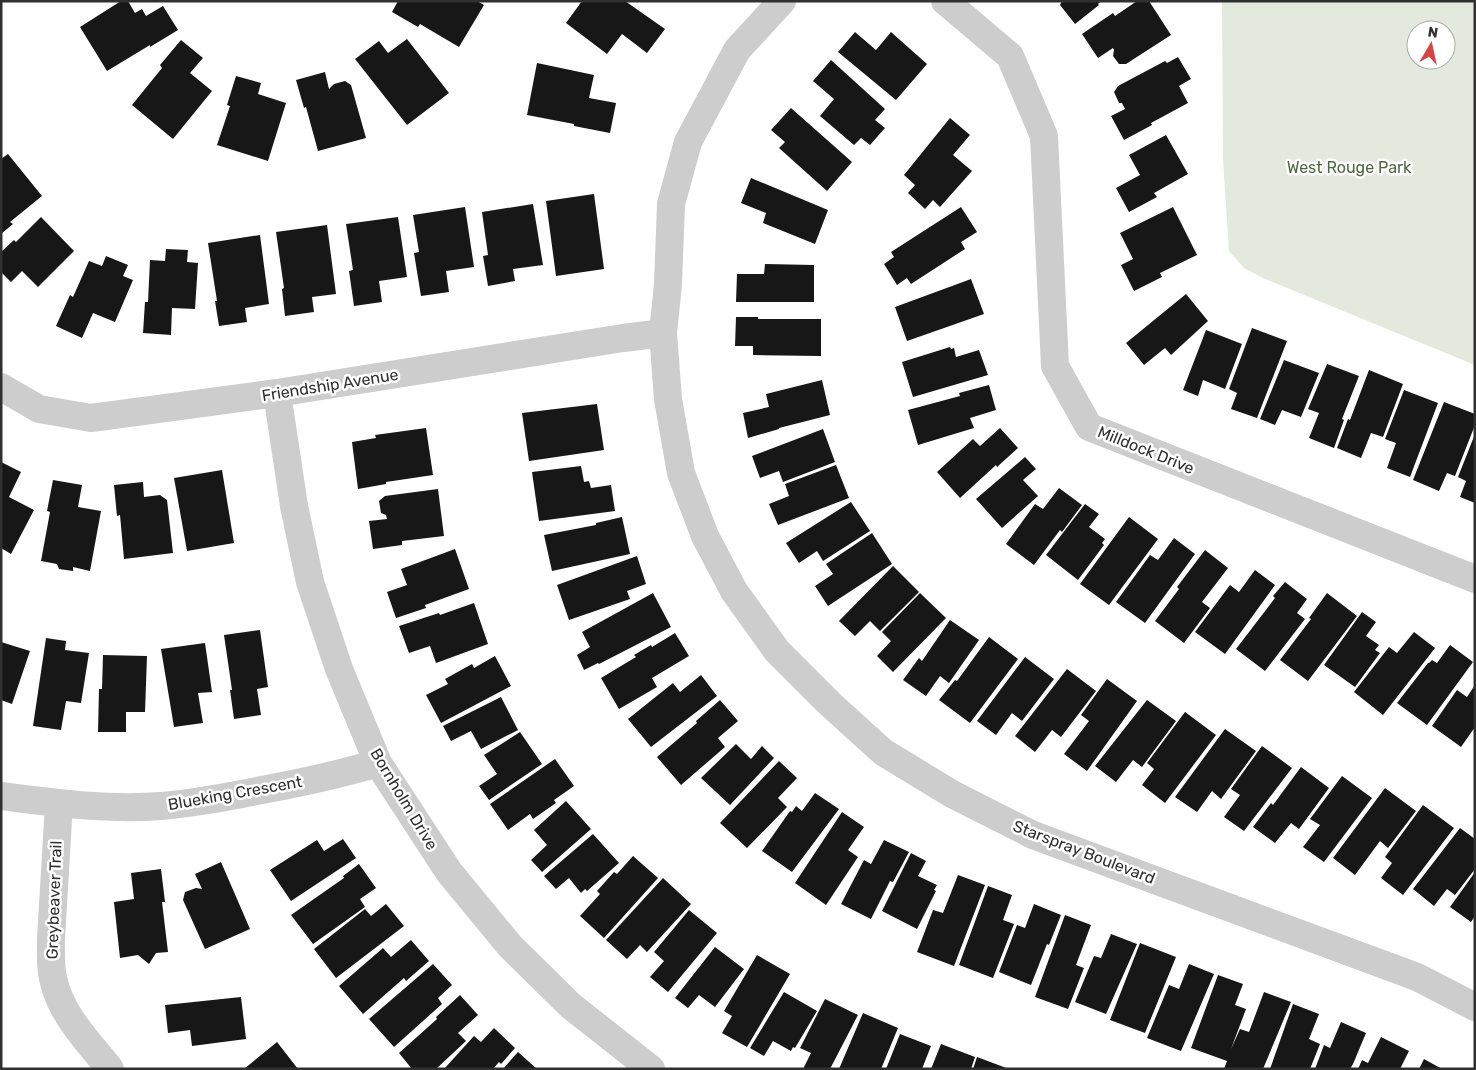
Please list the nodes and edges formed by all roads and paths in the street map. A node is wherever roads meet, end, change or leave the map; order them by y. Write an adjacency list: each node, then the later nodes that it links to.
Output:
1 (782, 1): 3 (street, Starspray Boulevard)
2 (945, 1): 6 (street, Milldock Drive)
3 (663, 333): 5 (street, Friendship Avenue); 10 (street, Starspray Boulevard)
4 (1, 387): 5 (street, Friendship Avenue)
5 (277, 393): 7 (street, Bornholm Drive)
6 (1475, 579)
7 (378, 763): 9 (street, Blueking Crescent); 12 (street, Bornholm Drive)
8 (1, 796): 9 (street, Blueking Crescent)
9 (60, 803): 11 (street, Greybeaver Trail)
10 (1475, 1007)
11 (110, 1069)
12 (651, 1069)

